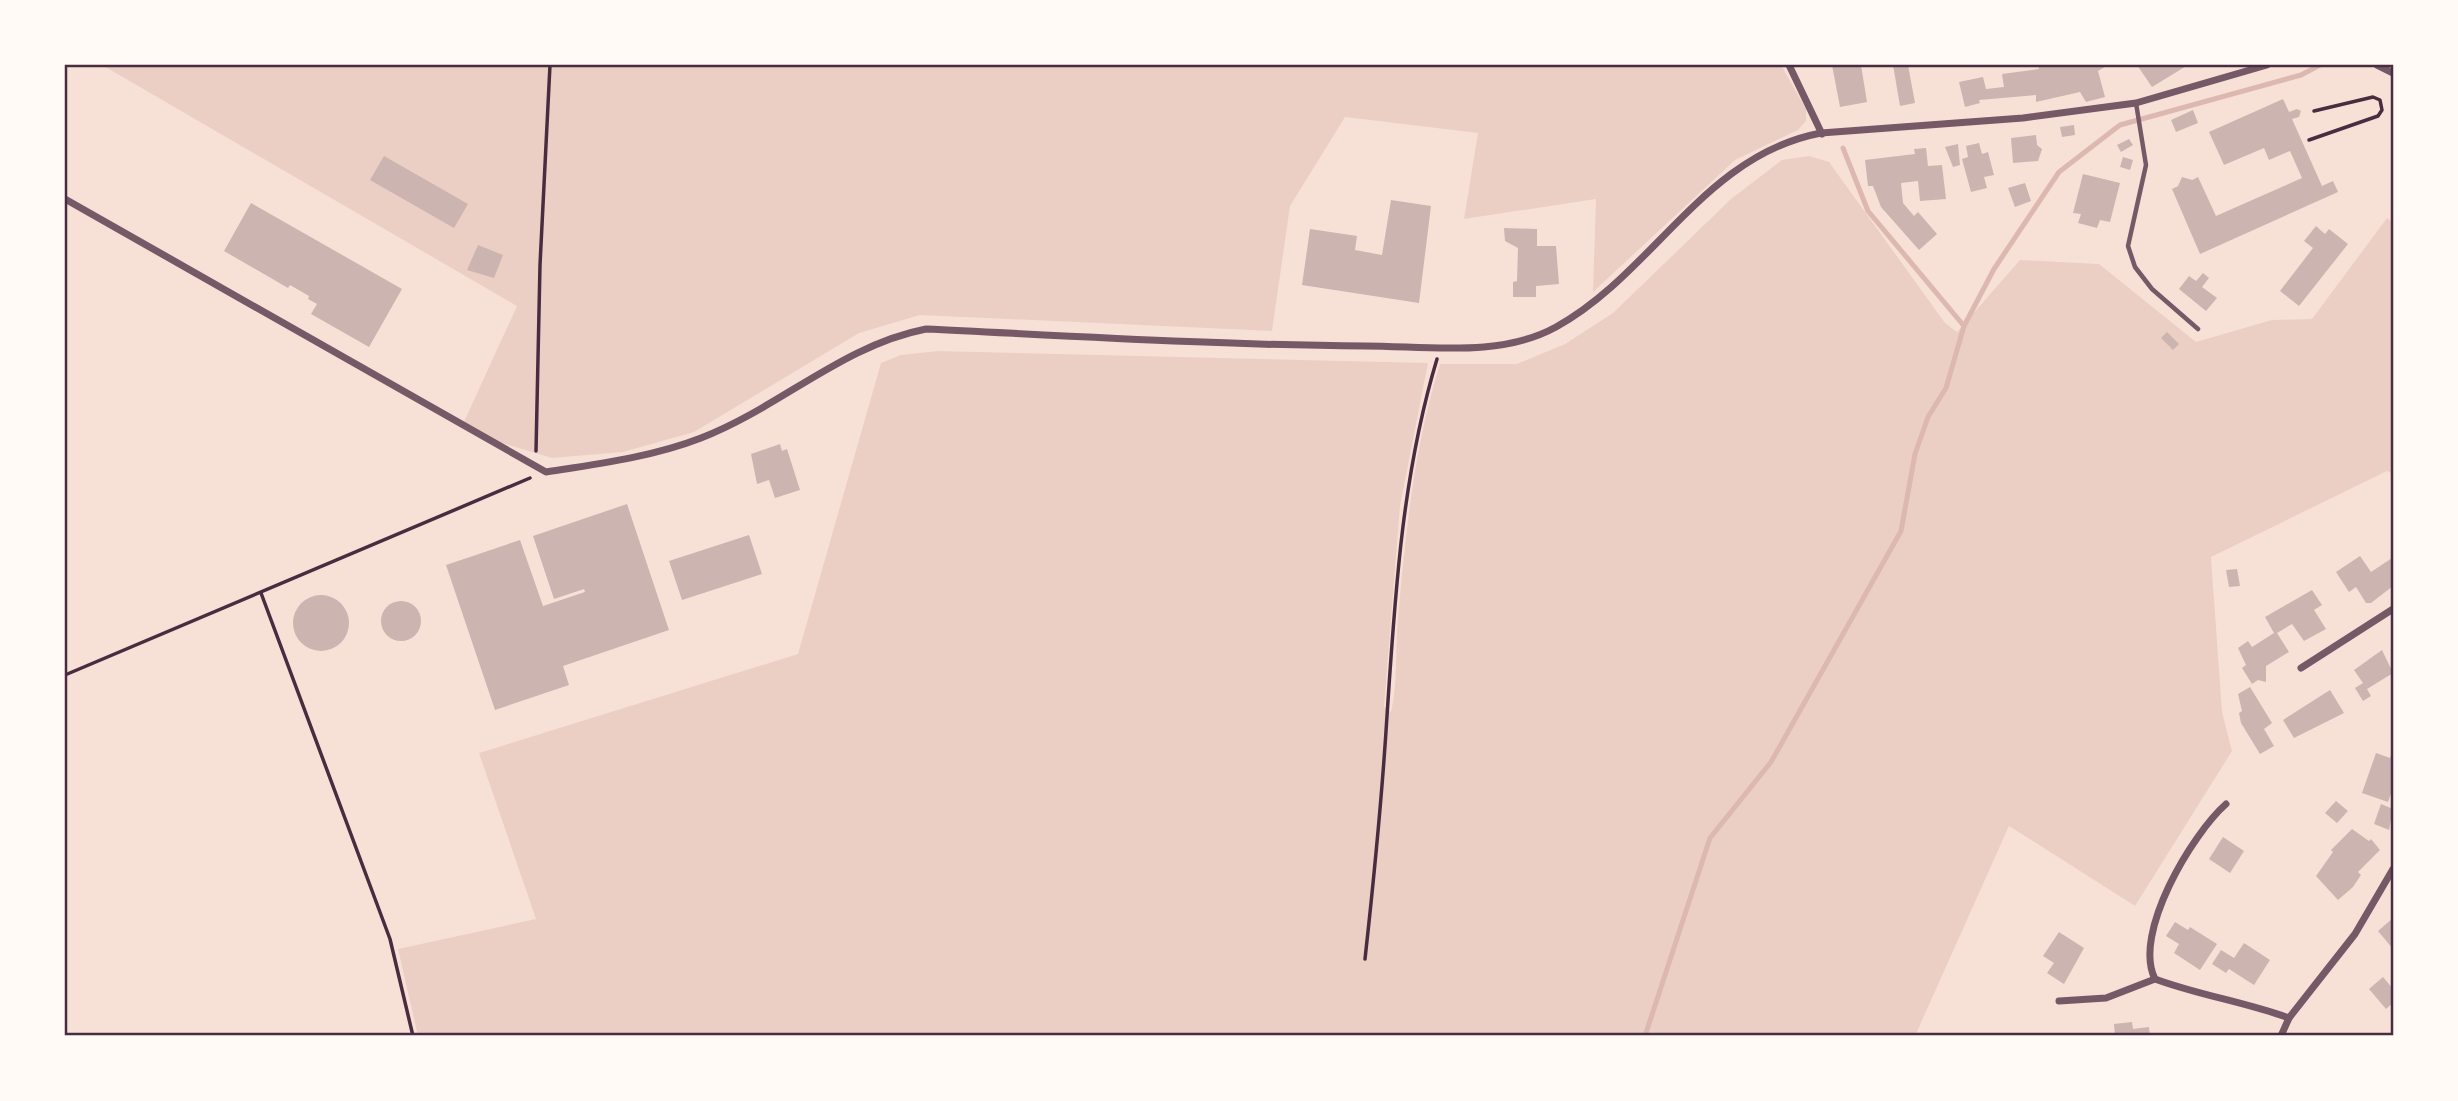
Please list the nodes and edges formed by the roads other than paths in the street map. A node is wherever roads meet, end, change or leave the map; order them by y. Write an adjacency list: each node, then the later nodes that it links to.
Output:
1 (1789, 65): 6 (street)
2 (2267, 65): 5 (street)
3 (2376, 65): 4 (street)
4 (2393, 73)
5 (2136, 103): 6 (street); 8 (lane)
6 (1822, 134): 7 (street)
7 (65, 199)
8 (2198, 329)
9 (2393, 609): 10 (street)
10 (2301, 668)
11 (2226, 804): 13 (street)
12 (2393, 869): 15 (street)
13 (2155, 979): 14 (street); 15 (street)
14 (2059, 1002)
15 (2289, 1018): 16 (street)
16 (2281, 1036)

